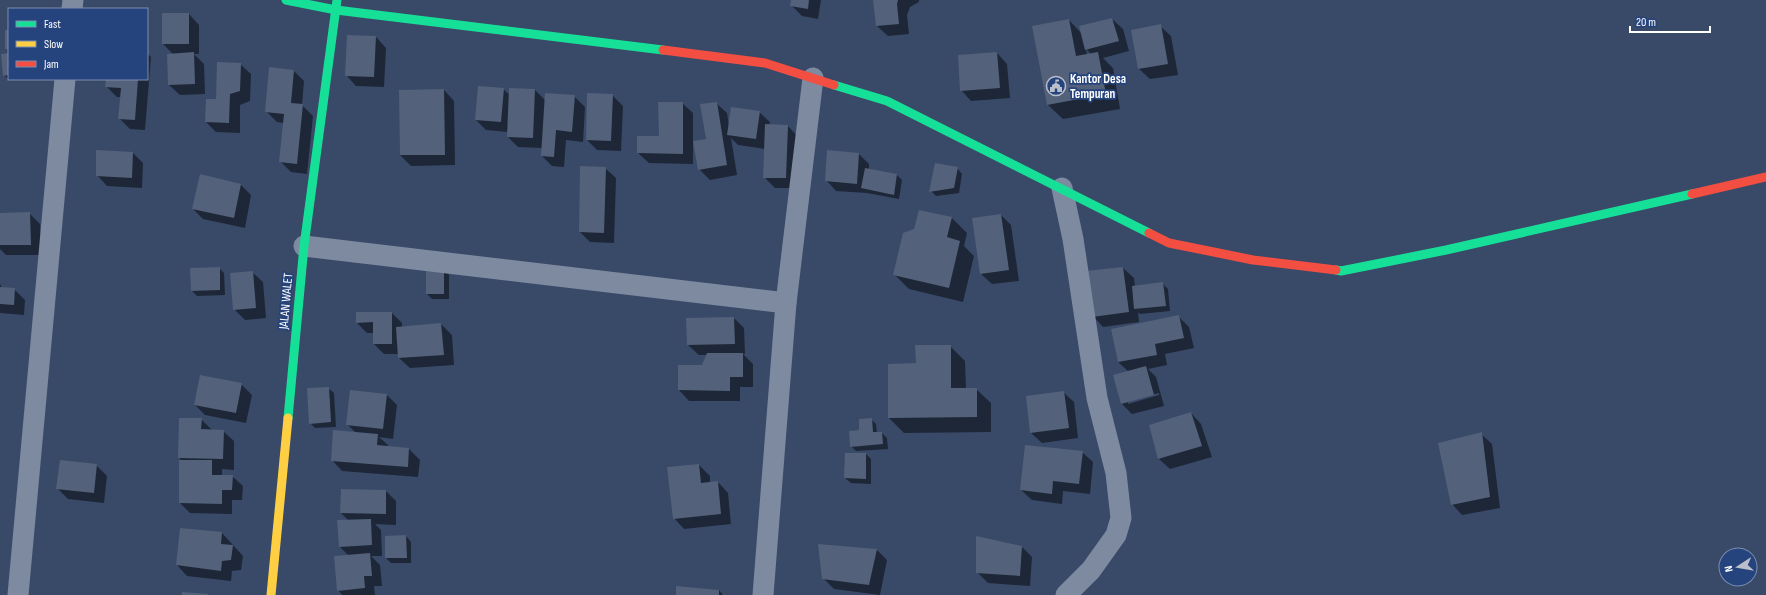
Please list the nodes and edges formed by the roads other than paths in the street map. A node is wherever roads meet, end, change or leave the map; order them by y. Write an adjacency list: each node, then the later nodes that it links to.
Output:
1 (286, 0): 3 (street)
2 (337, 0): 3 (street, JALAN WALET)
3 (336, 10): 4 (street); 8 (street, JALAN WALET)
4 (813, 78): 7 (street); 9 (street)
5 (65, 80): 10 (street)
6 (1766, 177): 7 (street)
7 (1062, 188): 13 (street)
8 (304, 246): 9 (street); 11 (street, JALAN WALET)
9 (786, 303): 12 (street)
10 (18, 595)
11 (272, 595)
12 (763, 595)
13 (1066, 595)

